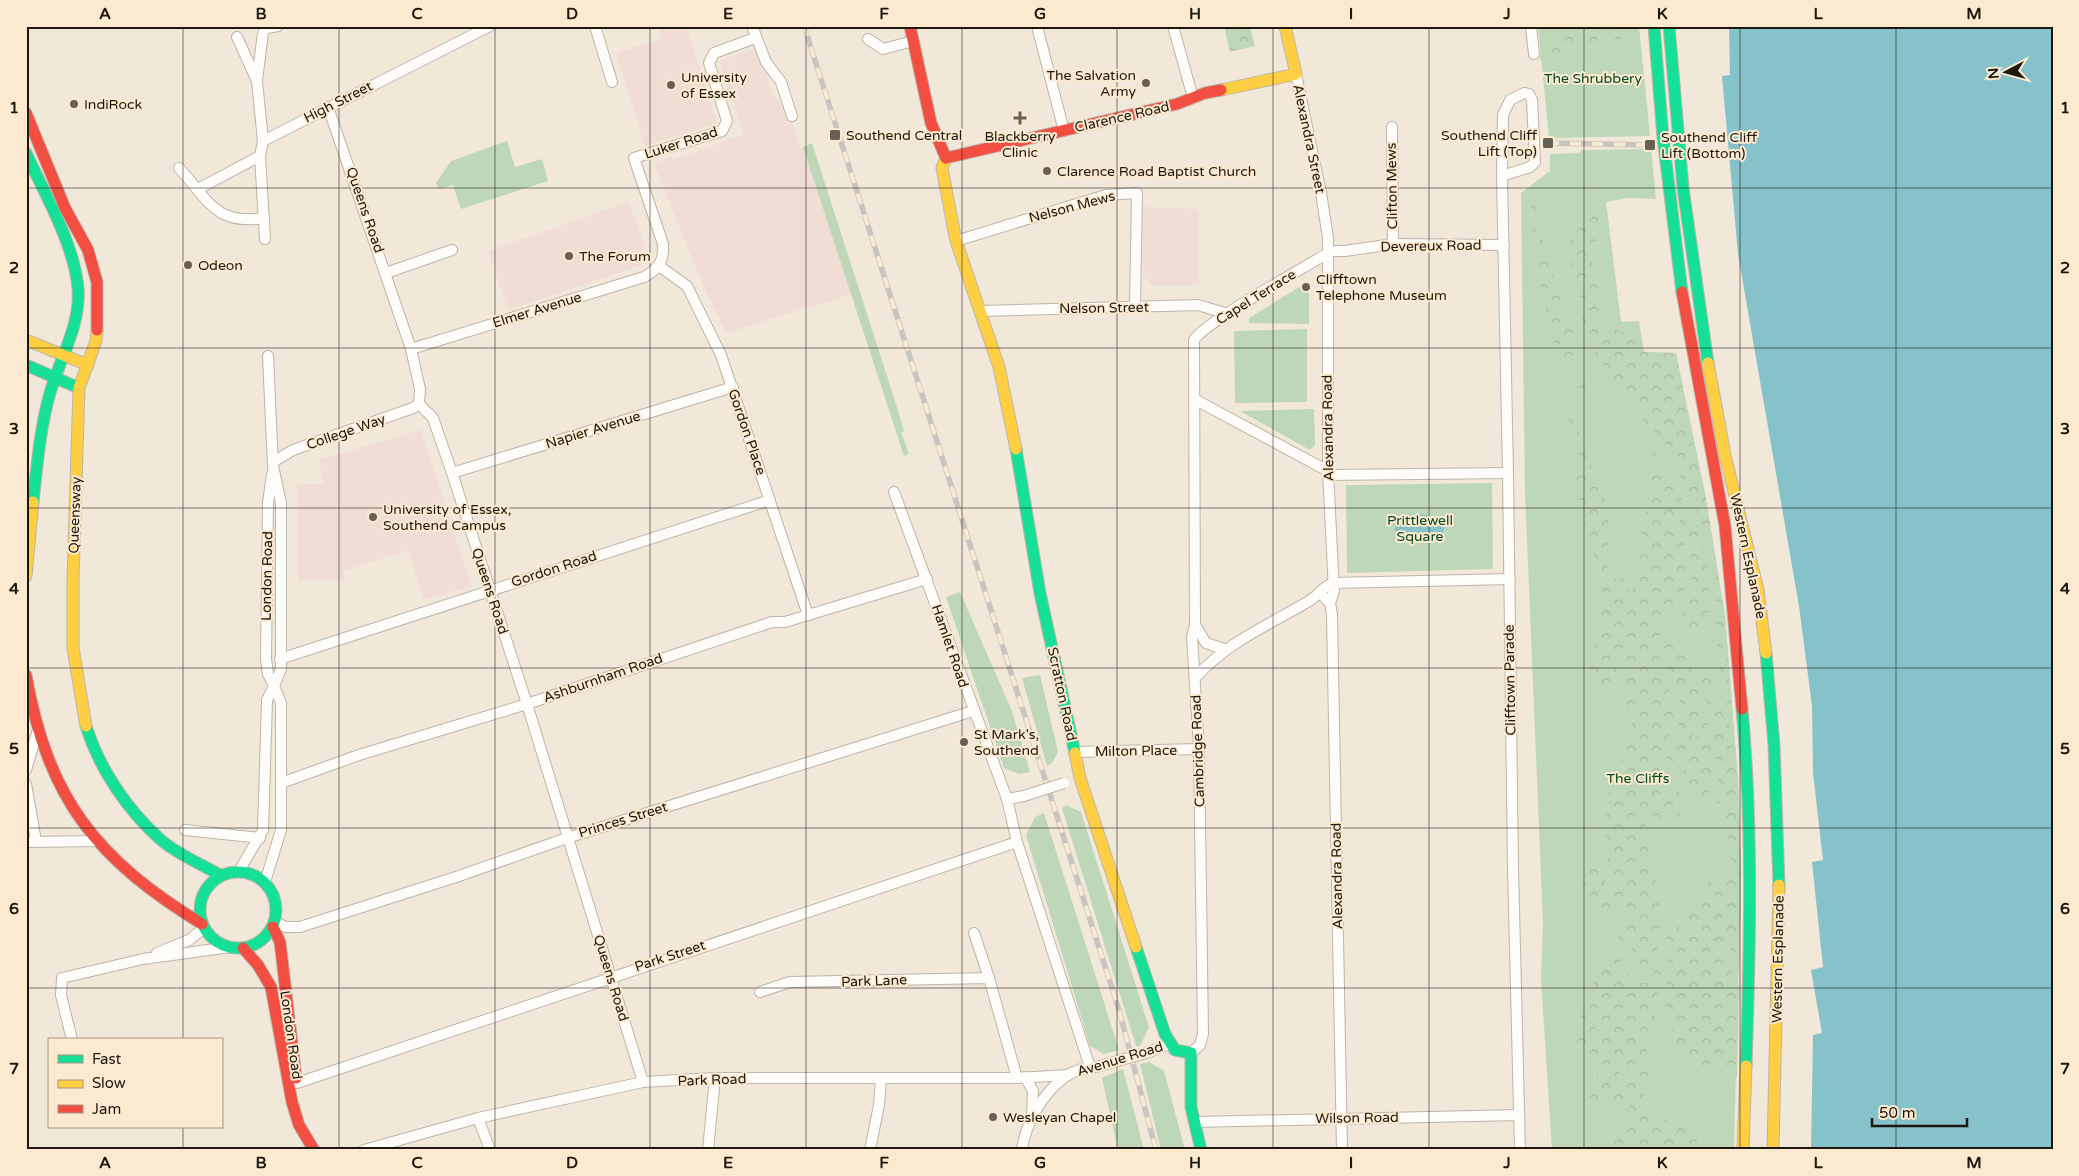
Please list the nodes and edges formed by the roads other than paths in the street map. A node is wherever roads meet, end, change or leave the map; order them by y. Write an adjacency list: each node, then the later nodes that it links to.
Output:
1 (278, 26): 18 (street)
2 (490, 26): 21 (street, High Street)
3 (595, 26): 19 (street)
4 (752, 26): 13 (street)
5 (910, 26): 15 (main road)
6 (1037, 26): 25 (street)
7 (1174, 26): 20 (street)
8 (1285, 26): 17 (main road, Alexandra Street)
9 (1531, 26): 16 (street)
10 (1654, 26): 129 (main road, Western Esplanade)
11 (1668, 26): 130 (main road, Western Esplanade)
12 (237, 37): 18 (street)
13 (756, 38): 23 (street); 40 (street, Luker Road)
14 (868, 39): 15 (street)
15 (913, 41): 29 (main road)
16 (1534, 54)
17 (1296, 74): 20 (main road, Clarence Road); 39 (street, Alexandra Street)
18 (257, 81): 26 (street)
19 (612, 82)
20 (1193, 98): 25 (main road, Clarence Road)
21 (328, 107): 26 (street, High Street); 41 (street, Queens Road)
22 (26, 114): 50 (main road, Queensway)
23 (792, 116)
24 (1392, 127): 36 (street, Clifton Mews)
25 (1064, 131): 29 (main road, Clarence Road)
26 (263, 141): 28 (street)
27 (26, 153): 48 (main road)
28 (260, 156): 32 (street); 33 (street)
29 (946, 158): 35 (main road, Scratton Road)
30 (179, 168): 32 (street)
31 (1502, 176): 31 (street, Clifftown Parade); 37 (street, Clifftown Parade)
32 (198, 189): 33 (street)
33 (264, 218): 34 (street)
34 (265, 240)
35 (956, 240): 42 (street, Nelson Mews); 43 (main road, Scratton Road)
36 (1393, 244): 37 (street, Devereux Road); 39 (street, Devereux Road)
37 (1504, 245): 60 (street, Clifftown Parade)
38 (452, 250): 41 (street)
39 (1328, 252): 44 (street, Capel Terrace); 59 (street, Alexandra Road)
40 (659, 266): 47 (street, Elmer Avenue); 53 (street, Gordon Place)
41 (386, 273): 47 (street, Queens Road)
42 (1135, 307): 43 (street, Nelson Street); 44 (street, Nelson Street)
43 (980, 311): 82 (main road, Scratton Road)
44 (1228, 314): 46 (street, Capel Terrace)
45 (26, 340): 48 (main road)
46 (1193, 348): 55 (street, Cambridge Road)
47 (412, 349): 56 (street, Queens Road)
48 (63, 354): 50 (main road); 52 (main road)
49 (268, 356): 57 (street, London Road)
50 (88, 364): 54 (main road, Queensway)
51 (26, 365): 52 (main road)
52 (54, 377): 54 (main road); 63 (main road)
53 (733, 387): 58 (street, Napier Avenue); 62 (street, Gordon Place)
54 (79, 388): 95 (main road, Queensway)
55 (1194, 399): 59 (street); 72 (street, Cambridge Road)
56 (419, 404): 57 (street, College Way); 58 (street, Queens Road)
57 (273, 464): 74 (street, London Road); 77 (street, London Road)
58 (452, 473): 68 (street, Queens Road)
59 (1328, 473): 60 (street); 67 (street, Alexandra Road)
60 (1508, 473): 65 (street, Clifftown Parade)
61 (894, 492): 66 (street, Hamlet Road)
62 (770, 500): 68 (street, Gordon Road); 71 (street, Gordon Place)
63 (27, 562): 64 (main road)
64 (26, 576)
65 (1510, 578): 67 (street); 115 (street, Clifftown Parade)
66 (926, 579): 71 (street, Ashburnham Road); 79 (street, Hamlet Road)
67 (1333, 582): 69 (street); 70 (street, Alexandra Road)
68 (490, 590): 74 (street, Gordon Road); 78 (street, Queens Road)
69 (1320, 593): 70 (street); 73 (street)
70 (1330, 603): 117 (street, Alexandra Road)
71 (808, 615): 78 (street, Ashburnham Road)
72 (1196, 625): 73 (street); 76 (street, Cambridge Road)
73 (1224, 649): 76 (street)
74 (280, 659): 77 (street, London Road)
75 (26, 675): 80 (main road)
76 (1196, 677): 81 (street, Cambridge Road)
77 (274, 686): 85 (street, London Road); 89 (street, London Road)
78 (526, 704): 85 (street, Ashburnham Road); 90 (street, Queens Road)
79 (973, 711): 87 (street, Hamlet Road); 90 (street, Princes Street)
80 (37, 733): 83 (street); 91 (main road)
81 (1198, 749): 82 (street, Milton Place); 107 (street, Cambridge Road)
82 (1074, 752): 84 (main road, Scratton Road)
83 (26, 770)
84 (1080, 778): 87 (street, bridge); 106 (main road, Scratton Road)
85 (281, 783): 96 (street, London Road)
86 (26, 784): 92 (street)
87 (1006, 799): 93 (street, Hamlet Road)
88 (185, 830): 89 (street)
89 (260, 838): 94 (street, London Road)
90 (567, 838): 97 (street, Princes Street); 102 (street, Queens Road)
91 (96, 841): 92 (street); 98 (main road)
92 (31, 842)
93 (1017, 842): 102 (street, Park Street); 108 (street, Hamlet Road)
94 (239, 871): 95 (main road); 96 (main road)
95 (220, 875): 98 (main road)
96 (265, 882): 97 (main road)
97 (274, 924): 100 (main road); 114 (main road, London Road)
98 (203, 926): 100 (main road); 101 (street)
99 (974, 933): 103 (street)
100 (237, 947): 101 (street); 120 (main road, London Road)
101 (143, 959): 105 (street)
102 (611, 976): 113 (street, Queens Road); 114 (street, Park Street)
103 (989, 978): 104 (street, Park Lane); 111 (street)
104 (760, 992)
105 (72, 1038)
106 (1170, 1044): 107 (main road); 108 (street, Avenue Road, bridge)
107 (1191, 1053): 119 (main road)
108 (1093, 1067): 109 (street, Avenue Road)
109 (1068, 1075): 111 (street, Park Road); 118 (street, Avenue Road)
110 (715, 1078): 112 (street, Park Road); 113 (street, Park Road); 123 (street)
111 (1021, 1078): 112 (street, Park Road); 118 (street, Avenue Road)
112 (881, 1079): 124 (street)
113 (643, 1082): 116 (street, Park Road)
114 (297, 1083): 120 (main road, London Road)
115 (1519, 1115): 117 (street, Wilson Road); 128 (street, Clifftown Parade)
116 (478, 1118): 121 (street, Park Road); 122 (street)
117 (1343, 1119): 119 (street, Wilson Road); 127 (street, Alexandra Road)
118 (1031, 1120): 125 (street, Avenue Road)
119 (1195, 1122): 126 (main road)
120 (313, 1146)
121 (364, 1150)
122 (490, 1150)
123 (708, 1150)
124 (870, 1150)
125 (1022, 1150)
126 (1201, 1150)
127 (1342, 1150)
128 (1520, 1150)
129 (1743, 1150)
130 (1773, 1150)

